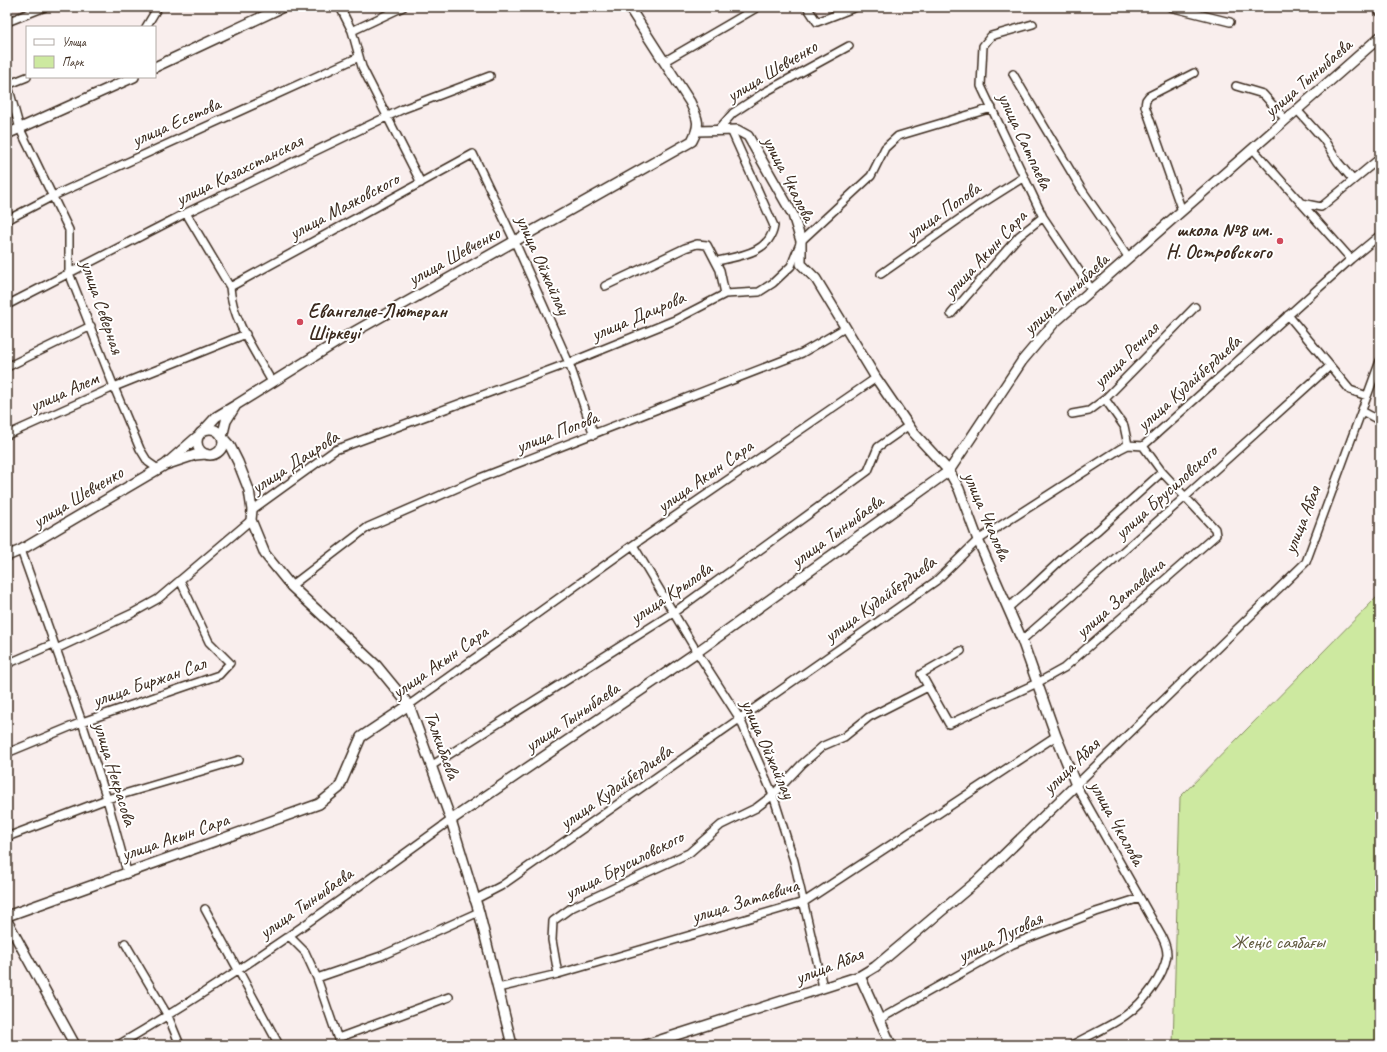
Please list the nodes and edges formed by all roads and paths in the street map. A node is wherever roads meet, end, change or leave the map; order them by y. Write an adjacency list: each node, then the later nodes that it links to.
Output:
1 (45, 7): 13 (street)
2 (158, 7): 16 (street)
3 (283, 7): 22 (street)
4 (340, 7): 17 (street)
5 (403, 7): 17 (street)
6 (629, 7): 21 (street)
7 (758, 7): 21 (street)
8 (807, 7): 9 (street)
9 (856, 7)
10 (1170, 7): 14 (street)
11 (1378, 7): 12 (street)
12 (1380, 11)
13 (7, 22)
14 (1230, 22)
15 (1033, 24): 30 (street, улица Сатпаева)
16 (147, 26)
17 (352, 31): 20 (street)
18 (1380, 37): 31 (street, улица Тыныбаева)
19 (849, 46): 37 (street, улица Шевченко)
20 (359, 57): 32 (street); 45 (street, улица Есетова)
21 (665, 61): 36 (street)
22 (156, 67)
23 (1194, 73): 47 (street)
24 (1013, 74): 54 (street, улица Сатпаева)
25 (490, 76): 32 (street, улица Казахстанская)
26 (26, 77): 28 (street)
27 (122, 80): 34 (street)
28 (7, 84): 34 (street, улица Северная)
29 (1236, 86): 33 (street)
30 (992, 108): 42 (street, улица Сатпаева); 52 (street, улица Даирова)
31 (1297, 110): 33 (street, улица Тыныбаева); 43 (street)
32 (387, 117): 44 (street); 48 (street, улица Казахстанская)
33 (1286, 120): 39 (street, улица Тыныбаева)
34 (20, 129): 38 (street); 45 (street, улица Северная)
35 (731, 130): 37 (street, улица Чкалова); 52 (street, улица Чкалова); 56 (street)
36 (697, 131): 37 (street, улица Чкалова); 53 (street, улица Шевченко)
37 (717, 131)
38 (7, 134)
39 (1252, 149): 46 (street); 47 (street, улица Тыныбаева)
40 (473, 154): 44 (street, улица Маяковского); 53 (street, улица Ойжайлау)
41 (1380, 158): 43 (street)
42 (1024, 177): 49 (street, улица Сатпаева); 58 (street, улица Попова)
43 (1353, 180): 46 (street)
44 (421, 183): 60 (street, улица Маяковского)
45 (53, 196): 50 (street, улица Есетова); 57 (street, улица Северная)
46 (1300, 202): 55 (street)
47 (1182, 211): 54 (street, улица Тыныбаева)
48 (186, 213): 57 (street, улица Казахстанская); 60 (street)
49 (1043, 217): 61 (street, улица Сатпаева); 65 (street, улица Акын Сара)
50 (7, 220)
51 (1380, 235): 55 (street, улица Кудайбердиева)
52 (801, 241): 62 (street, улица Даирова); 68 (street, улица Чкалова)
53 (515, 242): 71 (street, улица Ойжайлау); 75 (street, улица Шевченко)
54 (1129, 258): 61 (street, улица Тыныбаева)
55 (1351, 259): 66 (street, улица Кудайбердиева)
56 (717, 261): 59 (street); 62 (street)
57 (69, 273): 63 (street, улица Казахстанская); 67 (street, улица Северная)
58 (881, 274)
59 (605, 286)
60 (230, 287): 69 (street)
61 (1092, 290): 95 (street, улица Тыныбаева)
62 (725, 294): 71 (street, улица Даирова)
63 (7, 305)
64 (1195, 308): 78 (street, улица Речная)
65 (951, 314)
66 (1288, 315): 72 (street); 90 (street, улица Кудайбердиева)
67 (91, 326): 73 (street); 76 (street, улица Северная)
68 (845, 328): 74 (street, улица Чкалова); 86 (street, улица Попова)
69 (246, 334): 75 (street); 76 (street, улица Алем)
70 (1380, 361): 77 (street, улица Абая)
71 (569, 363): 86 (street, улица Ойжайлау); 98 (street, улица Даирова)
72 (1330, 366): 77 (street); 97 (street, улица Брусиловского)
73 (7, 367)
74 (876, 378): 83 (street, улица Чкалова); 101 (street, улица Акын Сара)
75 (272, 382): 79 (street, улица Шевченко)
76 (114, 387): 85 (street, улица Алем); 94 (street, улица Северная)
77 (1367, 396): 80 (street, улица Абая)
78 (1105, 399): 81 (street, улица Речная); 89 (street)
79 (236, 405): 84 (street, улица Шевченко); 88 (street)
80 (1362, 411): 82 (street); 122 (street, улица Абая)
81 (1072, 414)
82 (1380, 421)
83 (908, 426): 95 (street, улица Чкалова); 107 (street, улица Крылова)
84 (205, 429): 87 (street); 88 (street)
85 (7, 435)
86 (594, 436): 105 (street, улица Попова)
87 (197, 437): 91 (street); 94 (street)
88 (222, 437): 92 (street); 93 (street, Талкибаева)
89 (1128, 445): 90 (street, улица Кудайбердиева); 100 (street, улица Кудайбердиева)
90 (1143, 446): 96 (street)
91 (206, 454): 92 (street); 94 (street)
92 (215, 454): 93 (street)
93 (238, 462): 98 (street, Талкибаева)
94 (161, 467): 102 (street, улица Шевченко)
95 (948, 471): 100 (street, улица Чкалова); 111 (street, улица Тыныбаева)
96 (1162, 472): 97 (street); 106 (street)
97 (1185, 497): 108 (street, улица Брусиловского); 113 (street, улица Затаевича)
98 (252, 510): 99 (street, Талкибаева)
99 (251, 520): 104 (street, улица Даирова); 105 (street, Талкибаева)
100 (978, 540): 106 (street, улица Чкалова); 116 (street, улица Кудайбердиева)
101 (633, 546): 107 (street, улица Ойжайлау); 115 (street, улица Акын Сара)
102 (21, 550): 103 (street, улица Шевченко); 109 (street, улица Некрасова)
103 (7, 556)
104 (180, 580): 109 (street, улица Даирова); 117 (street, улица Биржан Сал)
105 (291, 586): 115 (street, Талкибаева)
106 (1008, 608): 108 (street, улица Чкалова)
107 (674, 613): 111 (street, улица Ойжайлау); 121 (street, улица Крылова)
108 (1022, 640): 113 (street, улица Чкалова)
109 (54, 646): 112 (street, улица Даирова); 117 (street, улица Некрасова)
110 (962, 651): 114 (street)
111 (697, 652): 116 (street, улица Ойжайлау); 125 (street, улица Тыныбаева)
112 (7, 664)
113 (1037, 683): 114 (street); 118 (street, улица Чкалова)
114 (928, 687): 123 (street, улица Брусиловского)
115 (409, 706): 121 (street, Талкибаева); 127 (street, улица Акын Сара)
116 (740, 719): 123 (street, улица Ойжайлау); 129 (street, улица Кудайбердиева)
117 (82, 722): 119 (street, улица Биржан Сал); 124 (street, улица Некрасова)
118 (1056, 736): 122 (street, улица Чкалова); 130 (street, улица Затаевича)
119 (7, 753)
120 (239, 760): 124 (street)
121 (431, 766): 125 (street, Талкибаева)
122 (1076, 785): 128 (street, улица Чкалова); 139 (street, улица Абая)
123 (773, 795): 130 (street, улица Ойжайлау); 138 (street, улица Брусиловского)
124 (107, 799): 126 (street); 127 (street, улица Некрасова)
125 (451, 820): 129 (street, Талкибаева); 135 (street, улица Тыныбаева)
126 (7, 837)
127 (127, 872): 133 (street, улица Акын Сара)
128 (1140, 898): 145 (street, улица Луговая); 155 (street, улица Чкалова)
129 (474, 900): 132 (street, Талкибаева)
130 (804, 902): 138 (street, улица Затаевича); 141 (street, улица Ойжайлау)
131 (205, 909): 137 (street)
132 (479, 912): 140 (street); 142 (street, Талкибаева)
133 (7, 916)
134 (7, 921): 147 (street)
135 (289, 936): 137 (street, улица Тыныбаева); 140 (street)
136 (125, 943): 144 (street)
137 (240, 970): 144 (street, улица Тыныбаева); 150 (street)
138 (558, 974): 142 (street, улица Затаевича)
139 (860, 976): 141 (street, улица Абая); 145 (street)
140 (317, 978): 146 (street)
141 (823, 987): 153 (street, улица Абая)
142 (498, 988): 152 (street, Талкибаева)
143 (449, 997): 146 (street)
144 (168, 1016): 148 (street, улица Тыныбаева); 149 (street)
145 (880, 1019): 154 (street)
146 (338, 1038): 151 (street)
147 (75, 1045)
148 (118, 1045)
149 (180, 1045)
150 (279, 1045)
151 (340, 1045)
152 (512, 1045)
153 (644, 1045)
154 (890, 1045)
155 (1072, 1045)

